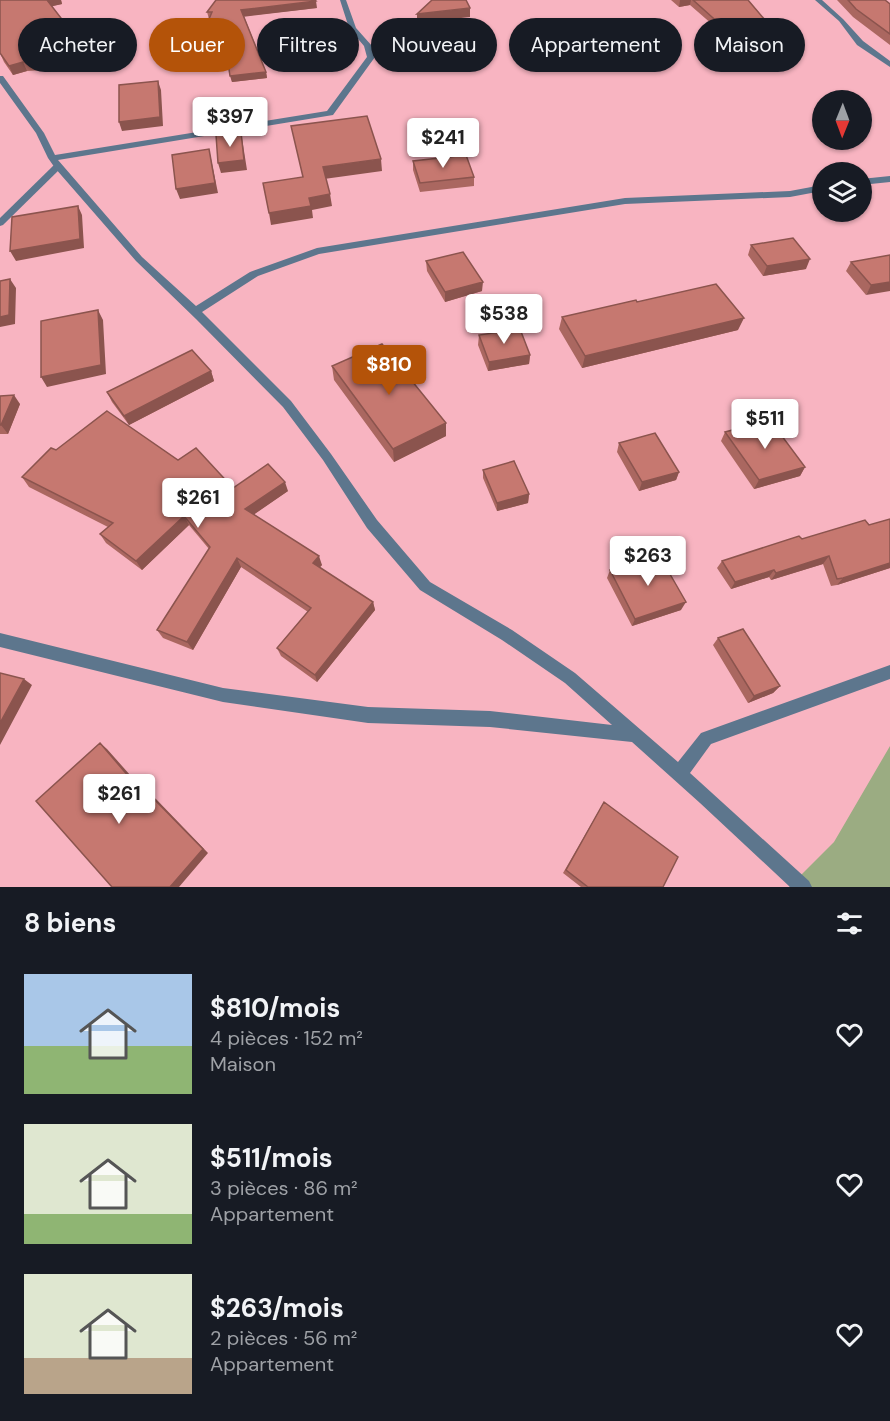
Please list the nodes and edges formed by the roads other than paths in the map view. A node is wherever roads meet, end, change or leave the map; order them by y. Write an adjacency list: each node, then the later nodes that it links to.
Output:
1 (343, 0): 5 (street)
2 (818, 0): 3 (street)
3 (890, 65)
4 (0, 78): 5 (street)
5 (55, 162): 9 (street); 10 (street)
6 (890, 179): 7 (street)
7 (872, 181)
8 (812, 190): 10 (street)
9 (0, 223)
10 (195, 311): 13 (street)
11 (0, 640): 13 (street)
12 (890, 672): 14 (street)
13 (636, 736): 14 (street)
14 (680, 774): 15 (street)
15 (803, 887)

